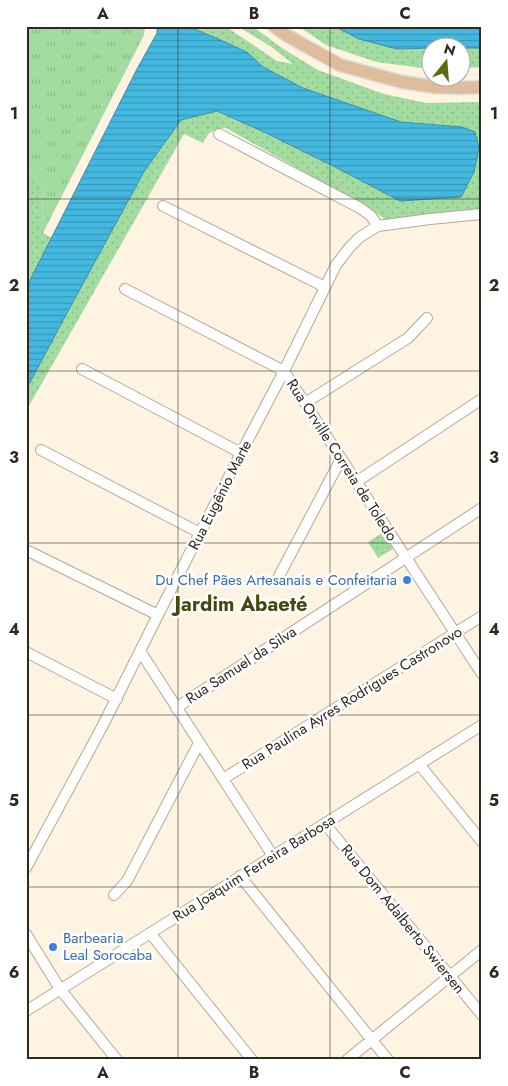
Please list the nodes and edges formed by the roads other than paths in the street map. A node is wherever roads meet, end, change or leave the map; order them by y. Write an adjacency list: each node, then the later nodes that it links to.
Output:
1 (274, 26): 2 (main road)
2 (482, 87)
3 (219, 134): 6 (street)
4 (163, 206): 7 (street)
5 (482, 214): 6 (street, Rua Eugênio Marte)
6 (378, 226): 7 (street, Rua Eugênio Marte)
7 (325, 287): 11 (street, Rua Eugênio Marte)
8 (124, 289): 11 (street, Rua Orville Correia de Toledo)
9 (427, 318): 13 (street)
10 (82, 368): 15 (street)
11 (284, 371): 13 (street, Rua Orville Correia de Toledo); 15 (street, Rua Eugênio Marte)
12 (482, 399): 17 (street)
13 (305, 404): 16 (street, Rua Orville Correia de Toledo)
14 (41, 450): 19 (street)
15 (240, 453): 19 (street, Rua Eugênio Marte)
16 (342, 459): 17 (street, Rua Orville Correia de Toledo); 22 (street)
17 (356, 482): 21 (street, Rua Orville Correia de Toledo)
18 (482, 508): 21 (street, Rua Samuel da Silva)
19 (200, 533): 23 (street, Rua Eugênio Marte)
20 (26, 550): 23 (street)
21 (406, 558): 25 (street, Rua Orville Correia de Toledo); 30 (street, Rua Samuel da Silva)
22 (279, 576)
23 (158, 615): 26 (street, Rua Eugênio Marte)
24 (482, 616): 25 (street, Rua Paulina Ayres Rodrigues Castronovo)
25 (455, 633): 28 (street, Rua Orville Correia de Toledo); 34 (street, Rua Paulina Ayres Rodrigues Castronovo)
26 (140, 651): 29 (street, Rua Eugênio Marte); 30 (street)
27 (28, 656): 29 (street)
28 (482, 674)
29 (117, 699): 38 (street, Rua Eugênio Marte)
30 (176, 708): 32 (street)
31 (482, 726): 33 (street, Rua Joaquim Ferreira Barbosa)
32 (199, 743): 34 (street); 40 (street)
33 (419, 764): 35 (street, Rua Joaquim Ferreira Barbosa); 36 (street)
34 (223, 779): 37 (street)
35 (324, 824): 37 (street, Rua Joaquim Ferreira Barbosa); 44 (street, Rua Dom Adalberto Swiersen)
36 (482, 842)
37 (273, 856): 39 (street, Rua Joaquim Ferreira Barbosa)
38 (26, 868)
39 (240, 876): 41 (street, Rua Joaquim Ferreira Barbosa); 48 (street)
40 (114, 895)
41 (150, 933): 45 (street, Rua Joaquim Ferreira Barbosa); 50 (street)
42 (26, 934): 45 (street)
43 (482, 950): 44 (street)
44 (450, 976): 47 (street, Rua Dom Adalberto Swiersen); 48 (street)
45 (60, 989): 46 (street, Rua Joaquim Ferreira Barbosa); 49 (street)
46 (26, 1011)
47 (482, 1015)
48 (372, 1039): 51 (street); 52 (street)
49 (117, 1060)
50 (252, 1060)
51 (347, 1060)
52 (388, 1060)

